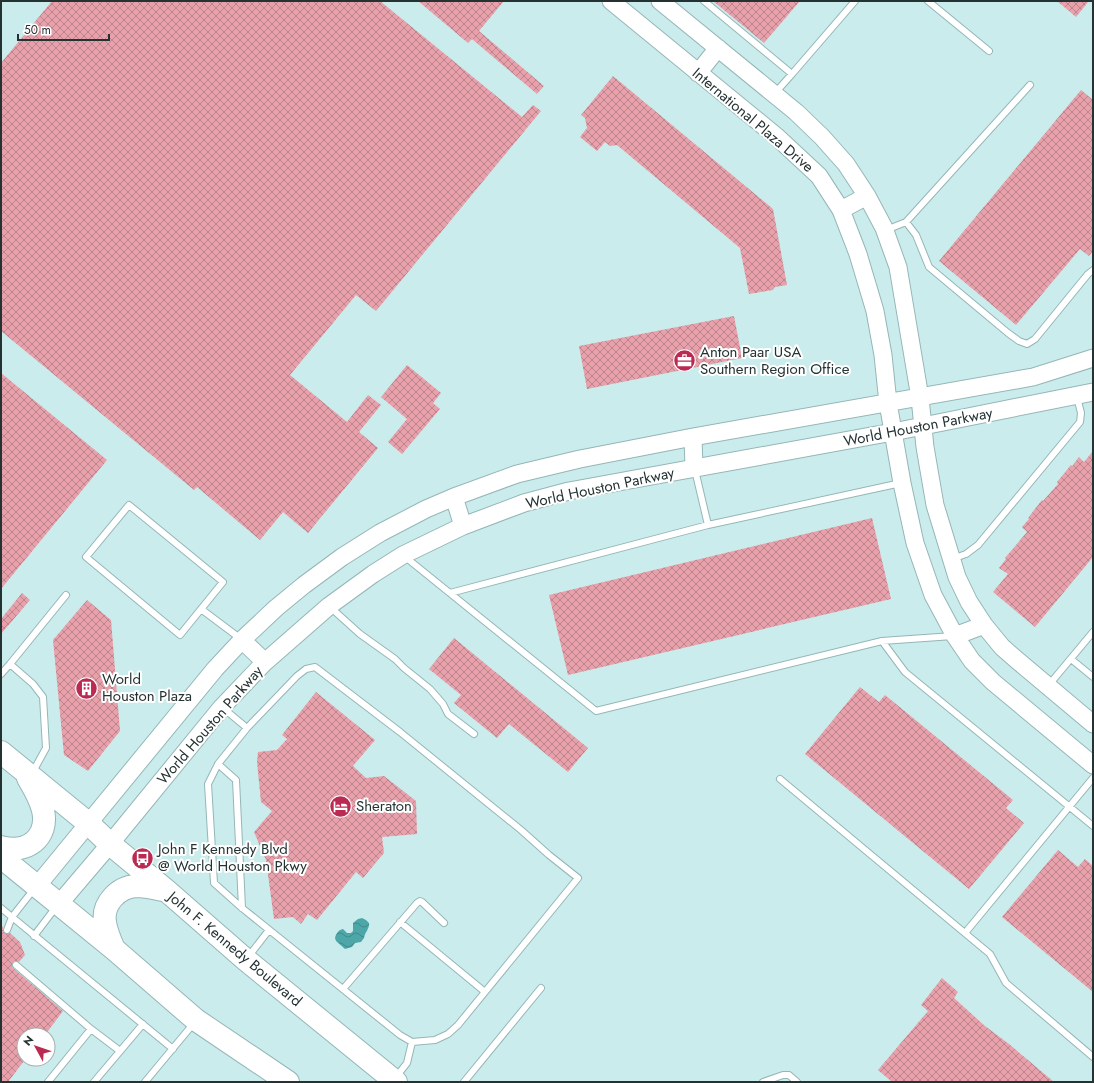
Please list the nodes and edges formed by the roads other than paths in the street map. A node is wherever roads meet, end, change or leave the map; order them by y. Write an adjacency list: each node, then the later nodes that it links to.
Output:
1 (611, 1): 8 (street, International Plaza Drive)
2 (660, 1): 6 (street, International Plaza Drive)
3 (704, 1): 9 (lane)
4 (855, 1): 9 (lane)
5 (928, 1): 7 (lane)
6 (718, 48): 8 (street); 11 (street, International Plaza Drive)
7 (989, 51)
8 (698, 73): 13 (street, International Plaza Drive)
9 (792, 74): 11 (lane)
10 (1030, 85): 14 (lane)
11 (774, 94): 12 (street, International Plaza Drive)
12 (867, 196): 13 (street); 15 (street, International Plaza Drive)
13 (841, 210): 20 (street, International Plaza Drive)
14 (906, 222): 15 (lane); 16 (lane)
15 (885, 230): 19 (street, International Plaza Drive)
16 (1093, 270)
17 (1093, 358): 19 (street, World Houston Parkway)
18 (1085, 394): 21 (street, World Houston Parkway); 30 (lane)
19 (920, 398): 20 (street, World Houston Parkway); 21 (street, International Plaza Drive)
20 (888, 403): 22 (street, International Plaza Drive); 23 (street, World Houston Parkway)
21 (923, 426): 22 (street, World Houston Parkway); 30 (street, International Plaza Drive)
22 (893, 432): 24 (street, World Houston Parkway); 25 (street, International Plaza Drive)
23 (693, 437): 24 (street); 26 (street, World Houston Parkway)
24 (694, 468): 27 (lane); 28 (street, World Houston Parkway)
25 (902, 483): 27 (lane); 37 (street, International Plaza Drive)
26 (454, 497): 28 (street); 39 (street, World Houston Parkway)
27 (708, 525): 31 (lane)
28 (463, 526): 29 (street, World Houston Parkway)
29 (403, 555): 31 (lane); 33 (street, World Houston Parkway)
30 (951, 559): 35 (street, International Plaza Drive)
31 (450, 593): 40 (lane)
32 (66, 595): 44 (lane)
33 (329, 606): 43 (street, World Houston Parkway); 51 (lane)
34 (201, 609): 34 (lane); 39 (lane)
35 (984, 625): 37 (street); 47 (street, International Plaza Drive)
36 (1093, 632): 38 (lane)
37 (955, 636): 40 (lane); 54 (street, International Plaza Drive)
38 (1087, 639): 41 (lane); 42 (lane)
39 (242, 640): 43 (street); 59 (street, World Houston Parkway)
40 (882, 641): 58 (lane)
41 (1093, 644)
42 (1071, 659): 46 (lane); 47 (lane)
43 (265, 662): 48 (street, World Houston Parkway)
44 (10, 664): 45 (lane); 55 (lane)
45 (1, 674)
46 (1093, 677)
47 (1048, 687): 49 (street, International Plaza Drive)
48 (222, 707): 50 (lane); 61 (street, World Houston Parkway)
49 (1093, 724)
50 (247, 728): 53 (lane); 81 (lane)
51 (474, 734)
52 (1, 752): 55 (highway, John F. Kennedy Boulevard)
53 (218, 764): 68 (lane); 68 (lane)
54 (1093, 765)
55 (26, 773): 59 (highway, John F. Kennedy Boulevard); 62 (highway)
56 (1093, 778): 58 (lane)
57 (780, 779): 74 (lane)
58 (1070, 806): 60 (lane); 74 (lane)
59 (88, 823): 61 (highway, John F. Kennedy Boulevard); 64 (street, World Houston Parkway)
60 (1093, 826)
61 (110, 844): 65 (highway, John F. Kennedy Boulevard); 66 (street, World Houston Parkway)
62 (1, 847)
63 (1, 857): 64 (highway)
64 (37, 886): 66 (highway); 69 (lane)
65 (167, 891): 76 (highway); 77 (highway, John F. Kennedy Boulevard)
66 (59, 904): 75 (lane, World Houston Parkway); 76 (highway)
67 (1, 908): 69 (lane)
68 (242, 908): 73 (lane)
69 (12, 917): 72 (lane); 75 (lane)
70 (400, 922): 71 (lane); 80 (lane); 81 (lane)
71 (444, 923)
72 (7, 930)
73 (269, 930): 77 (lane); 80 (lane)
74 (965, 933): 88 (lane)
75 (34, 936): 83 (lane)
76 (114, 949): 82 (highway)
77 (246, 960): 90 (highway, John F. Kennedy Boulevard)
78 (16, 965): 84 (lane)
79 (541, 988): 91 (lane)
80 (343, 989): 85 (lane)
81 (485, 992): 85 (lane)
82 (196, 1020): 86 (lane); 94 (highway)
83 (143, 1024): 86 (lane); 87 (lane)
84 (91, 1029): 87 (lane); 92 (lane)
85 (412, 1042): 90 (lane)
86 (173, 1049): 89 (lane)
87 (120, 1051): 93 (lane)
88 (1093, 1057)
89 (148, 1081)
90 (395, 1081)
91 (465, 1081)
92 (48, 1082)
93 (94, 1082)
94 (288, 1082)
95 (763, 1082): 96 (lane)
96 (797, 1082)

